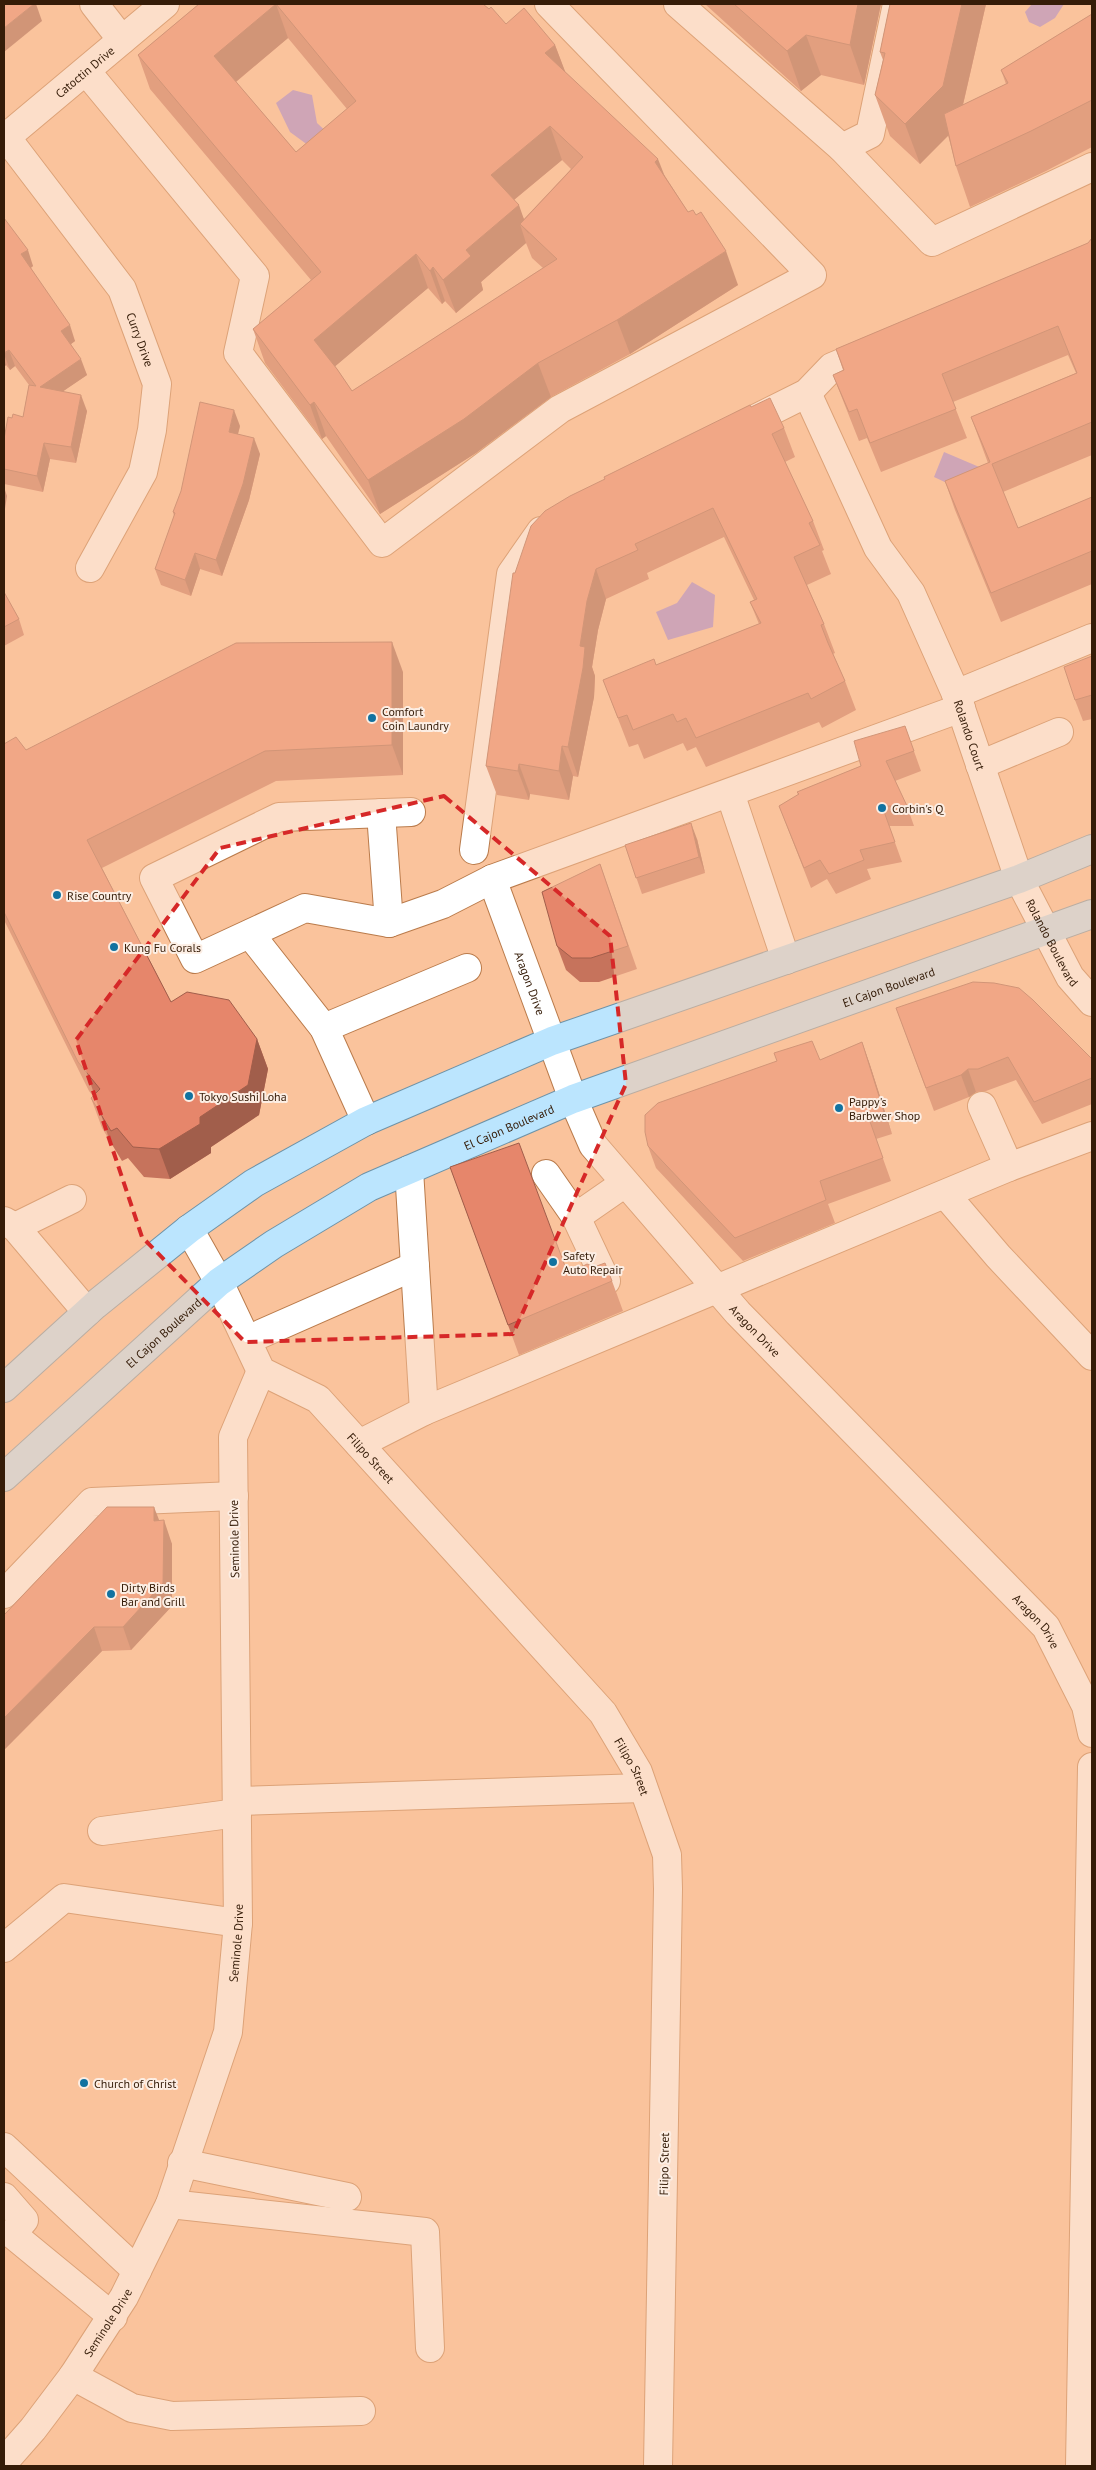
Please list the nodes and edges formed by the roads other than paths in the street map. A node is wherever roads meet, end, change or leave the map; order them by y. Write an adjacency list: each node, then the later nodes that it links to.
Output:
1 (94, 4): 6 (street)
2 (165, 4): 6 (street, Catoctin Drive)
3 (549, 4): 7 (street)
4 (678, 4): 9 (street)
5 (897, 4): 9 (street)
6 (122, 40): 7 (street, Catoctin Drive)
7 (86, 71): 8 (street, Catoctin Drive)
8 (5, 138): 15 (street, Curry Drive)
9 (842, 148): 10 (street)
10 (1092, 167)
11 (895, 341): 12 (street)
12 (807, 393): 13 (street); 17 (street, Rolando Court)
13 (720, 436)
14 (564, 516): 24 (street)
15 (90, 568)
16 (1092, 638): 17 (street)
17 (958, 701): 19 (street, Rolando Court); 20 (street)
18 (1059, 732): 19 (street)
19 (980, 765): 26 (street, Rolando Court)
20 (730, 792): 25 (street); 31 (street)
21 (411, 812): 22 (street)
22 (381, 813): 28 (street); 30 (street)
23 (1092, 849): 26 (main road)
24 (474, 850)
25 (492, 880): 28 (street); 35 (street, Aragon Drive)
26 (1019, 880): 29 (street, Rolando Boulevard); 31 (main road)
27 (1092, 914): 29 (main road, El Cajon Boulevard)
28 (389, 923): 30 (street)
29 (1046, 932): 33 (street, Rolando Boulevard); 36 (main road, El Cajon Boulevard)
30 (250, 934): 34 (street)
31 (786, 960): 35 (main road)
32 (467, 968): 34 (street)
33 (1092, 1002)
34 (324, 1028): 38 (street)
35 (552, 1041): 36 (street, Aragon Drive); 38 (main road)
36 (573, 1099): 41 (main road, El Cajon Boulevard); 43 (street, Aragon Drive)
37 (982, 1106): 40 (street)
38 (366, 1121): 48 (main road)
39 (1092, 1136): 40 (street)
40 (1009, 1167): 44 (street)
41 (409, 1170): 49 (street); 51 (main road, El Cajon Boulevard)
42 (546, 1174): 46 (street)
43 (625, 1183): 46 (street); 52 (street, Aragon Drive)
44 (946, 1195): 52 (street); 55 (street)
45 (72, 1198): 47 (street)
46 (576, 1216): 50 (street)
47 (9, 1224): 53 (street)
48 (189, 1229): 51 (street); 53 (main road)
49 (415, 1266): 54 (street); 58 (street)
50 (606, 1281)
51 (219, 1282): 54 (street); 60 (main road, El Cajon Boulevard)
52 (717, 1290): 58 (street); 63 (street, Aragon Drive)
53 (87, 1312): 57 (main road)
54 (246, 1340): 56 (street)
55 (1092, 1356)
56 (261, 1371): 59 (street, Filipo Street); 61 (street, Seminole Drive)
57 (4, 1388)
58 (424, 1410): 59 (street)
59 (358, 1444): 66 (street, Filipo Street)
60 (4, 1477)
61 (234, 1496): 62 (street); 67 (street, Seminole Drive)
62 (4, 1594)
63 (1089, 1704): 64 (street, Aragon Drive)
64 (1092, 1732)
65 (1092, 1767): 83 (street)
66 (643, 1788): 67 (street); 82 (street, Filipo Street)
67 (237, 1807): 68 (street); 69 (street, Seminole Drive)
68 (102, 1831)
69 (238, 1923): 70 (street); 72 (street, Seminole Drive)
70 (4, 1948)
71 (4, 2147): 76 (street)
72 (182, 2163): 74 (street); 75 (street, Seminole Drive)
73 (4, 2197): 77 (street)
74 (347, 2197)
75 (170, 2204): 76 (street, Seminole Drive); 78 (street)
76 (137, 2271): 77 (street, Seminole Drive)
77 (113, 2317): 79 (street, Seminole Drive)
78 (430, 2348)
79 (73, 2376): 80 (street); 81 (street, Seminole Drive)
80 (361, 2411)
81 (4, 2462)
82 (658, 2466)
83 (1080, 2466)

